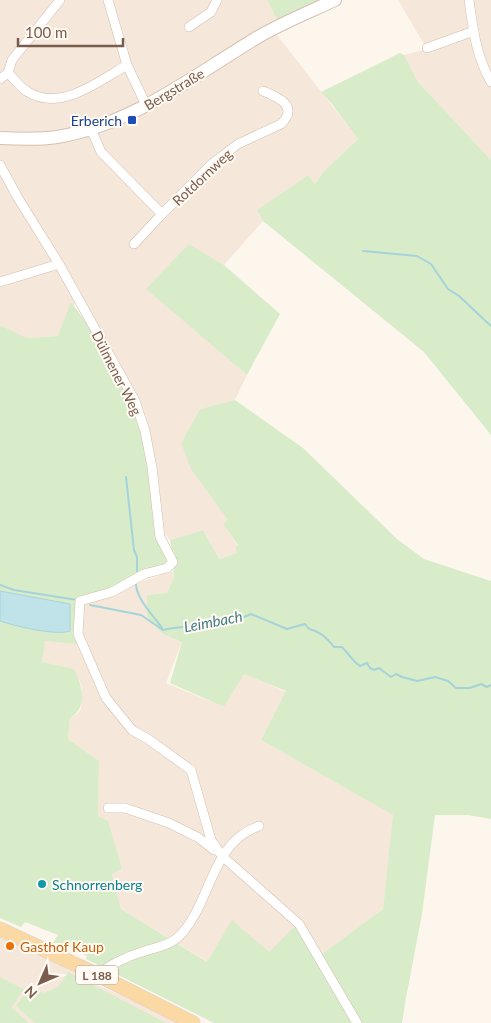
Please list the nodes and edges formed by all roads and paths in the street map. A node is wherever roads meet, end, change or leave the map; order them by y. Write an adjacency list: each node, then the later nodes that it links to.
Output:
1 (60, 0): 10 (street)
2 (108, 0): 9 (street)
3 (218, 0): 6 (street)
4 (335, 0): 14 (street, Bergstraße)
5 (469, 0): 7 (street)
6 (189, 28)
7 (474, 31): 8 (street); 12 (street)
8 (426, 48)
9 (127, 65): 10 (street); 14 (street)
10 (8, 74): 11 (street)
11 (0, 79)
12 (491, 82)
13 (263, 91): 18 (street, Rotdornweg)
14 (146, 105): 15 (street, Bergstraße)
15 (91, 129): 16 (street, Bergstraße); 18 (street)
16 (0, 138)
17 (0, 164): 20 (street, Dülmener Weg)
18 (162, 214): 19 (street)
19 (134, 244)
20 (59, 264): 21 (street); 24 (street, Dülmener Weg)
21 (0, 282)
22 (108, 808): 24 (street)
23 (260, 826): 24 (street)
24 (222, 856): 26 (street); 28 (street)
25 (0, 929): 26 (main road, L 188)
26 (98, 975): 27 (main road, L 188)
27 (193, 1023)
28 (357, 1023)

